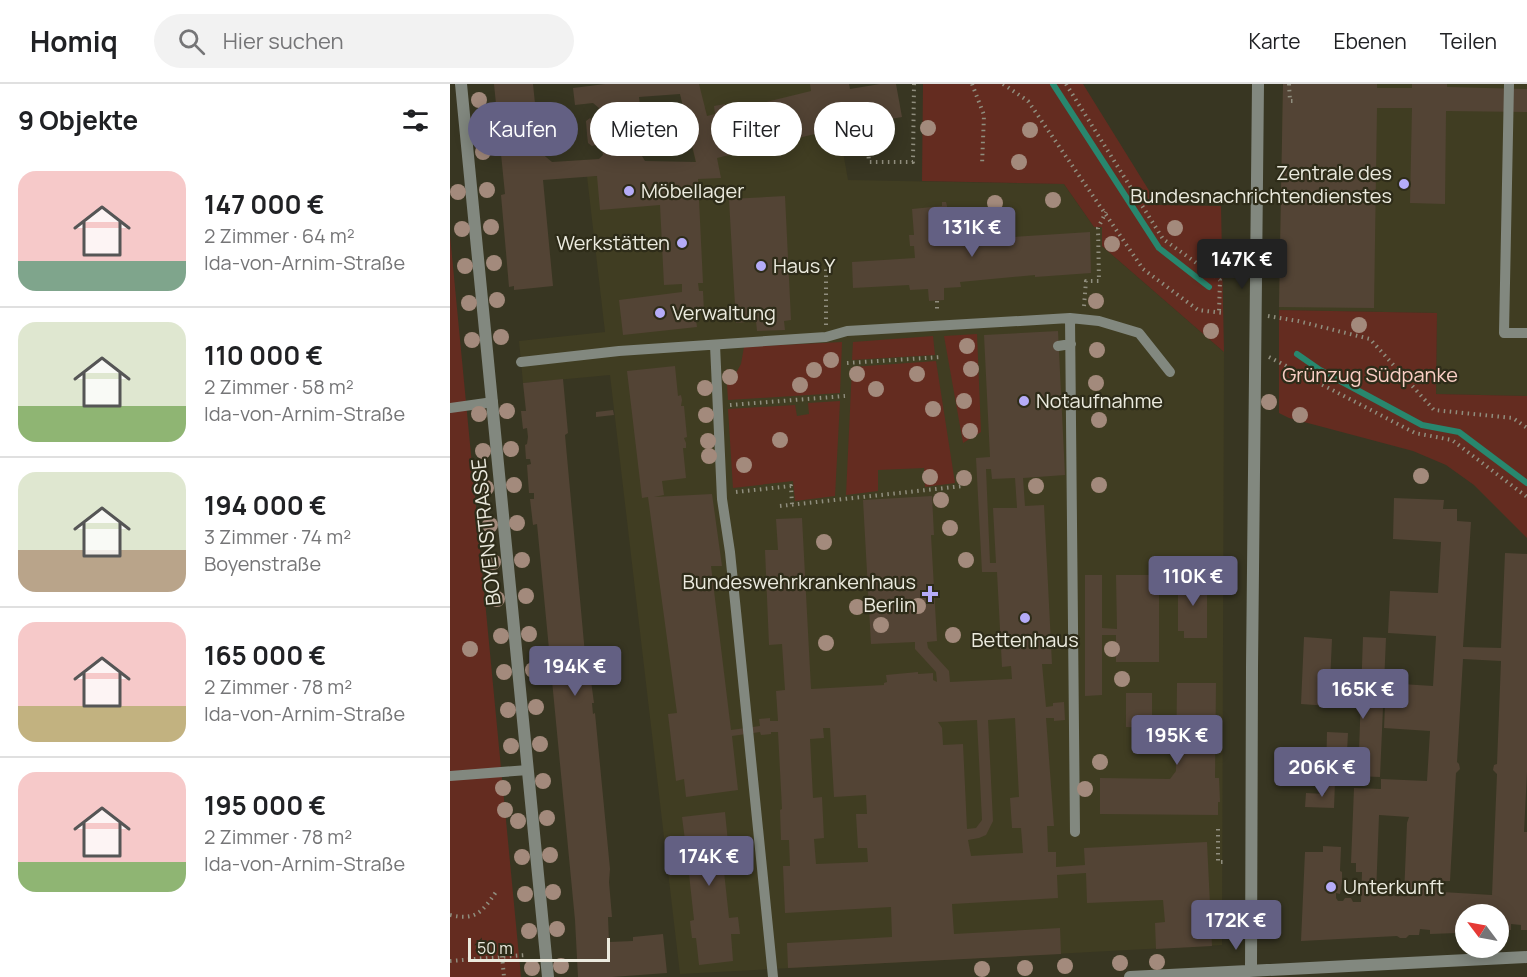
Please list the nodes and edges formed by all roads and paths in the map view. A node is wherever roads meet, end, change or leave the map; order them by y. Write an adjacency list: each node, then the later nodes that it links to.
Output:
1 (461, 84): 29 (street, BOYENSTRASSE)
2 (914, 84): 10 (path)
3 (972, 84): 11 (path)
4 (1003, 84): 12 (path)
5 (1066, 84): 12 (path)
6 (1258, 84): 49 (street)
7 (1289, 84): 9 (path)
8 (1509, 84): 17 (lane)
9 (1297, 101)
10 (868, 156)
11 (982, 165)
12 (1106, 212): 15 (path)
13 (826, 268): 19 (path)
14 (1272, 317): 32 (path)
15 (1070, 318): 16 (lane); 20 (lane); 27 (lane)
16 (999, 322): 18 (lane); 19 (lane)
17 (1527, 333)
18 (1003, 334)
19 (826, 337): 21 (lane)
20 (1071, 344): 22 (lane); 41 (lane)
21 (715, 345): 25 (lane); 30 (lane)
22 (1058, 346)
23 (942, 357): 26 (path)
24 (1272, 359): 35 (path)
25 (521, 362)
26 (847, 363)
27 (1170, 372)
28 (845, 396): 30 (path)
29 (493, 402): 31 (lane); 38 (street, BOYENSTRASSE)
30 (718, 405): 34 (lane)
31 (450, 408)
32 (1527, 428)
33 (963, 486): 36 (path)
34 (722, 493): 36 (path); 52 (lane)
35 (1527, 497)
36 (792, 505): 37 (path)
37 (780, 506)
38 (528, 770): 39 (lane); 51 (street, BOYENSTRASSE)
39 (450, 776)
40 (1218, 829): 42 (path)
41 (1076, 832)
42 (1226, 862)
43 (496, 892): 44 (path)
44 (450, 915)
45 (525, 955): 46 (path)
46 (502, 956): 48 (path); 50 (path)
47 (1527, 957): 49 (street)
48 (450, 961)
49 (1251, 971): 53 (street)
50 (504, 977)
51 (548, 977)
52 (773, 977)
53 (1130, 977)

